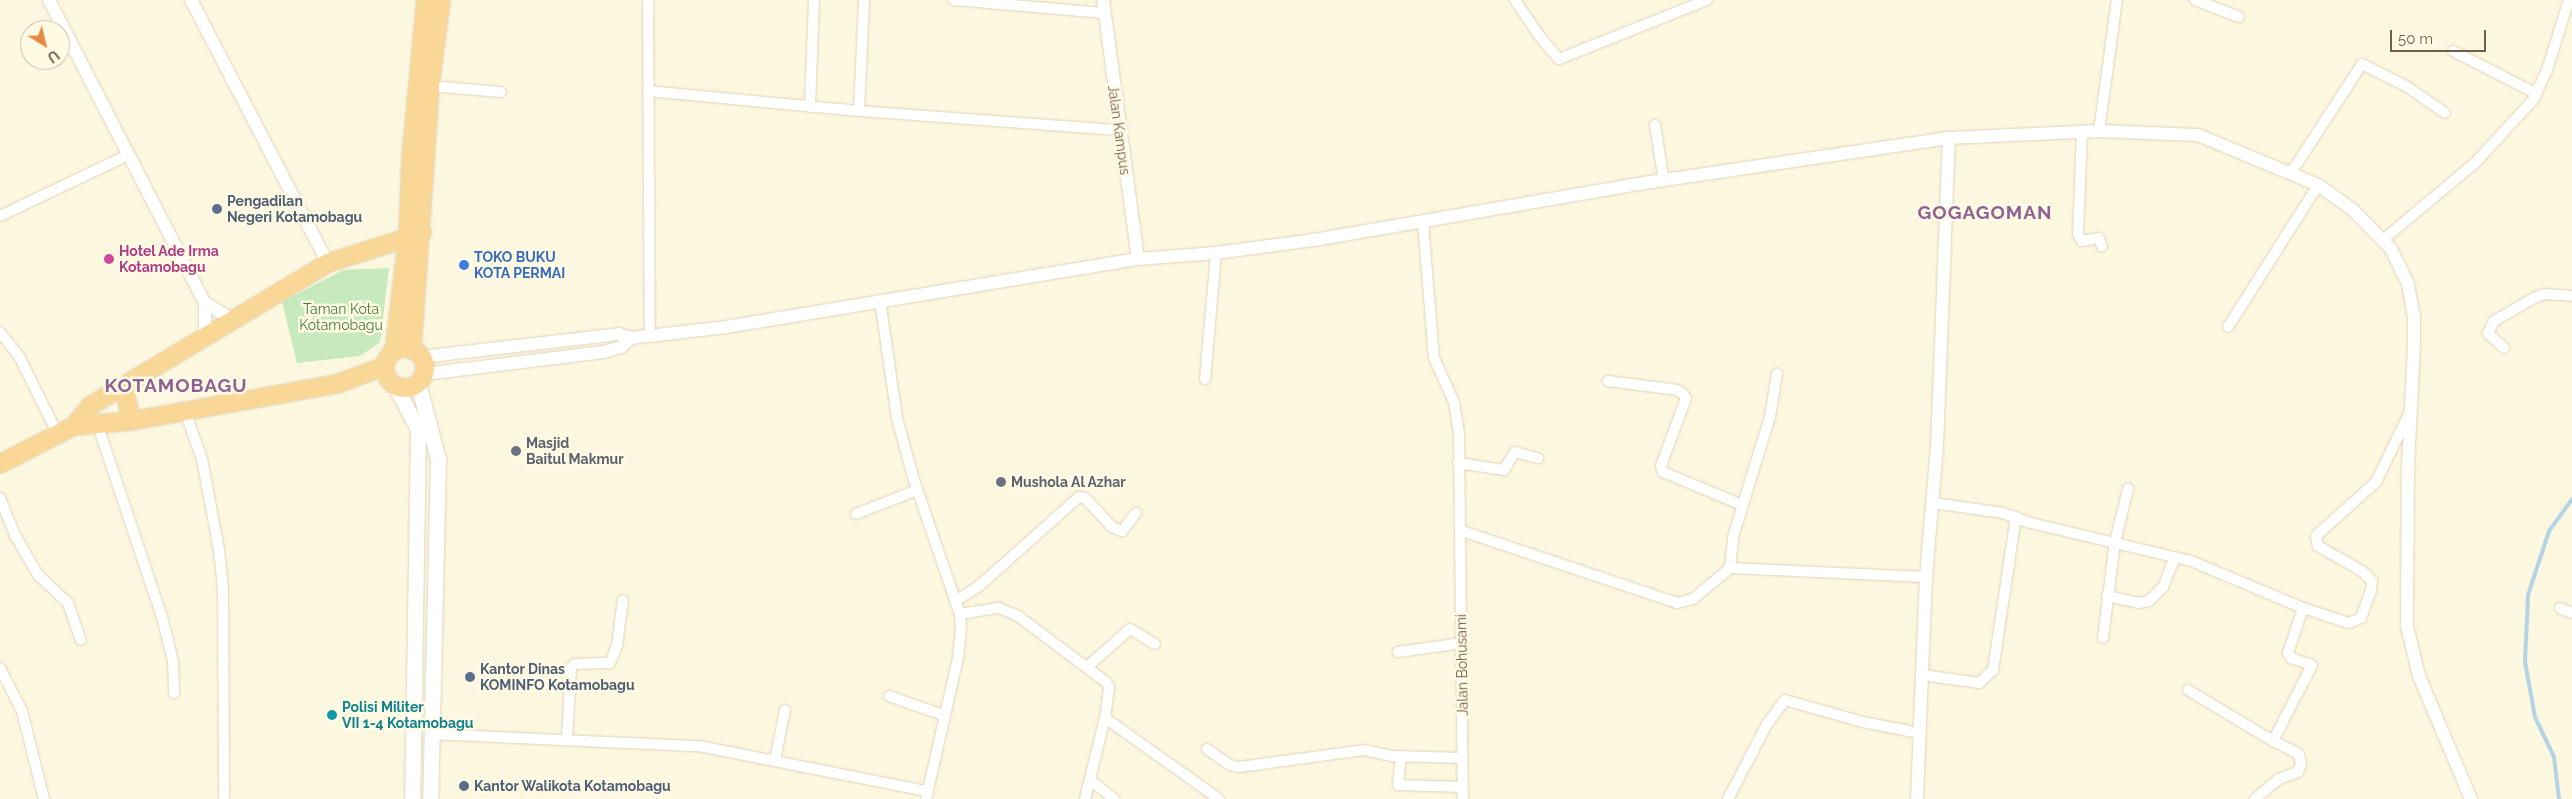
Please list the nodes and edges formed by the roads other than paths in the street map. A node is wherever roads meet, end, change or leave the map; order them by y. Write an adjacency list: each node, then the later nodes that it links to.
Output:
1 (49, 0): 29 (street)
2 (190, 0): 40 (street)
3 (426, 0): 35 (highway)
4 (441, 0): 17 (highway)
5 (648, 0): 18 (street)
6 (814, 0): 21 (street)
7 (864, 0): 22 (street)
8 (953, 0): 14 (street)
9 (1516, 0): 10 (street)
10 (1707, 0)
11 (2118, 0): 27 (street)
12 (2569, 0): 20 (street)
13 (2203, 1): 15 (street)
14 (1103, 6): 25 (street, Jalan Kampus)
15 (2239, 17)
16 (2453, 51): 20 (street)
17 (430, 86): 19 (street); 35 (highway)
18 (648, 91): 21 (street); 48 (street)
19 (501, 92)
20 (2537, 94): 36 (street)
21 (810, 107): 22 (street)
22 (859, 112): 25 (street)
23 (2446, 113): 30 (street)
24 (1655, 125): 31 (street)
25 (1118, 130): 39 (street, Jalan Kampus)
26 (2082, 131): 27 (street); 28 (street); 37 (street)
27 (2099, 131): 30 (street)
28 (1948, 138): 31 (street); 68 (street)
29 (128, 155): 33 (street); 43 (street)
30 (2291, 173): 32 (street)
31 (1664, 181): 34 (street)
32 (2318, 186): 36 (street); 45 (street)
33 (0, 216)
34 (1423, 222): 38 (street); 63 (street, Jalan Bohusami)
35 (415, 234): 40 (highway); 50 (highway)
36 (2384, 239): 57 (street)
37 (2102, 246)
38 (1216, 253): 39 (street); 52 (street)
39 (1138, 259): 42 (street)
40 (328, 263): 44 (highway)
41 (2572, 296): 49 (street)
42 (880, 300): 48 (street); 66 (street)
43 (205, 303): 44 (street); 47 (street)
44 (232, 319): 47 (highway)
45 (2228, 327)
46 (0, 332): 61 (street)
47 (205, 335): 55 (highway)
48 (650, 335): 50 (street)
49 (2504, 348)
50 (409, 364): 54 (highway); 56 (highway); 100 (main road)
51 (1777, 374): 69 (street)
52 (1205, 379)
53 (1608, 381): 69 (street)
54 (395, 386): 113 (main road)
55 (124, 387): 58 (highway); 60 (highway)
56 (184, 409): 58 (highway); 112 (street)
57 (2411, 409): 81 (street); 121 (street)
58 (131, 421): 59 (highway)
59 (97, 423): 60 (highway); 94 (street)
60 (74, 426): 61 (highway)
61 (56, 433): 64 (highway)
62 (1538, 458): 63 (street)
63 (1458, 463): 73 (street, Jalan Bohusami)
64 (0, 464)
65 (2128, 489): 74 (street)
66 (917, 490): 71 (street); 80 (street)
67 (0, 498): 86 (street)
68 (1933, 503): 72 (street); 77 (street)
69 (1742, 505): 76 (street)
70 (1136, 513): 80 (street)
71 (856, 514)
72 (2016, 518): 74 (street); 92 (street)
73 (1462, 531): 76 (street); 87 (street, Jalan Bohusami)
74 (2115, 542): 75 (street); 78 (street)
75 (2175, 557): 78 (street); 81 (street)
76 (1730, 568): 77 (street)
77 (1926, 577): 92 (street)
78 (2107, 596): 85 (street)
79 (623, 600): 101 (street)
80 (955, 601): 84 (street)
81 (2304, 608): 102 (street)
82 (2560, 608): 83 (street)
83 (2572, 613)
84 (960, 614): 90 (street); 97 (street)
85 (2103, 638)
86 (81, 640)
87 (1462, 643): 89 (street); 105 (street, Jalan Bohusami)
88 (1156, 644): 90 (street)
89 (1398, 652)
90 (1087, 667): 98 (street)
91 (0, 668): 111 (street)
92 (1922, 675): 99 (street)
93 (2188, 690): 102 (street)
94 (174, 693)
95 (890, 696): 97 (street)
96 (785, 710): 106 (street)
97 (943, 715): 109 (street)
98 (1105, 718): 107 (street); 117 (street)
99 (1919, 733): 110 (street); 119 (street)
100 (430, 734): 101 (street); 114 (main road)
101 (567, 739): 106 (street)
102 (2273, 741): 120 (street)
103 (1207, 748): 104 (street)
104 (1401, 756): 105 (street); 108 (street)
105 (1462, 758): 108 (street, Jalan Bohusami)
106 (775, 760): 109 (street)
107 (1090, 780): 115 (street); 116 (street)
108 (1463, 787): 118 (street, Jalan Bohusami)
109 (926, 795)
110 (1920, 798)
111 (44, 799)
112 (224, 799)
113 (412, 799)
114 (430, 799)
115 (1085, 799)
116 (1114, 799)
117 (1218, 799)
118 (1463, 799)
119 (1728, 799)
120 (2255, 799)
121 (2471, 799)

